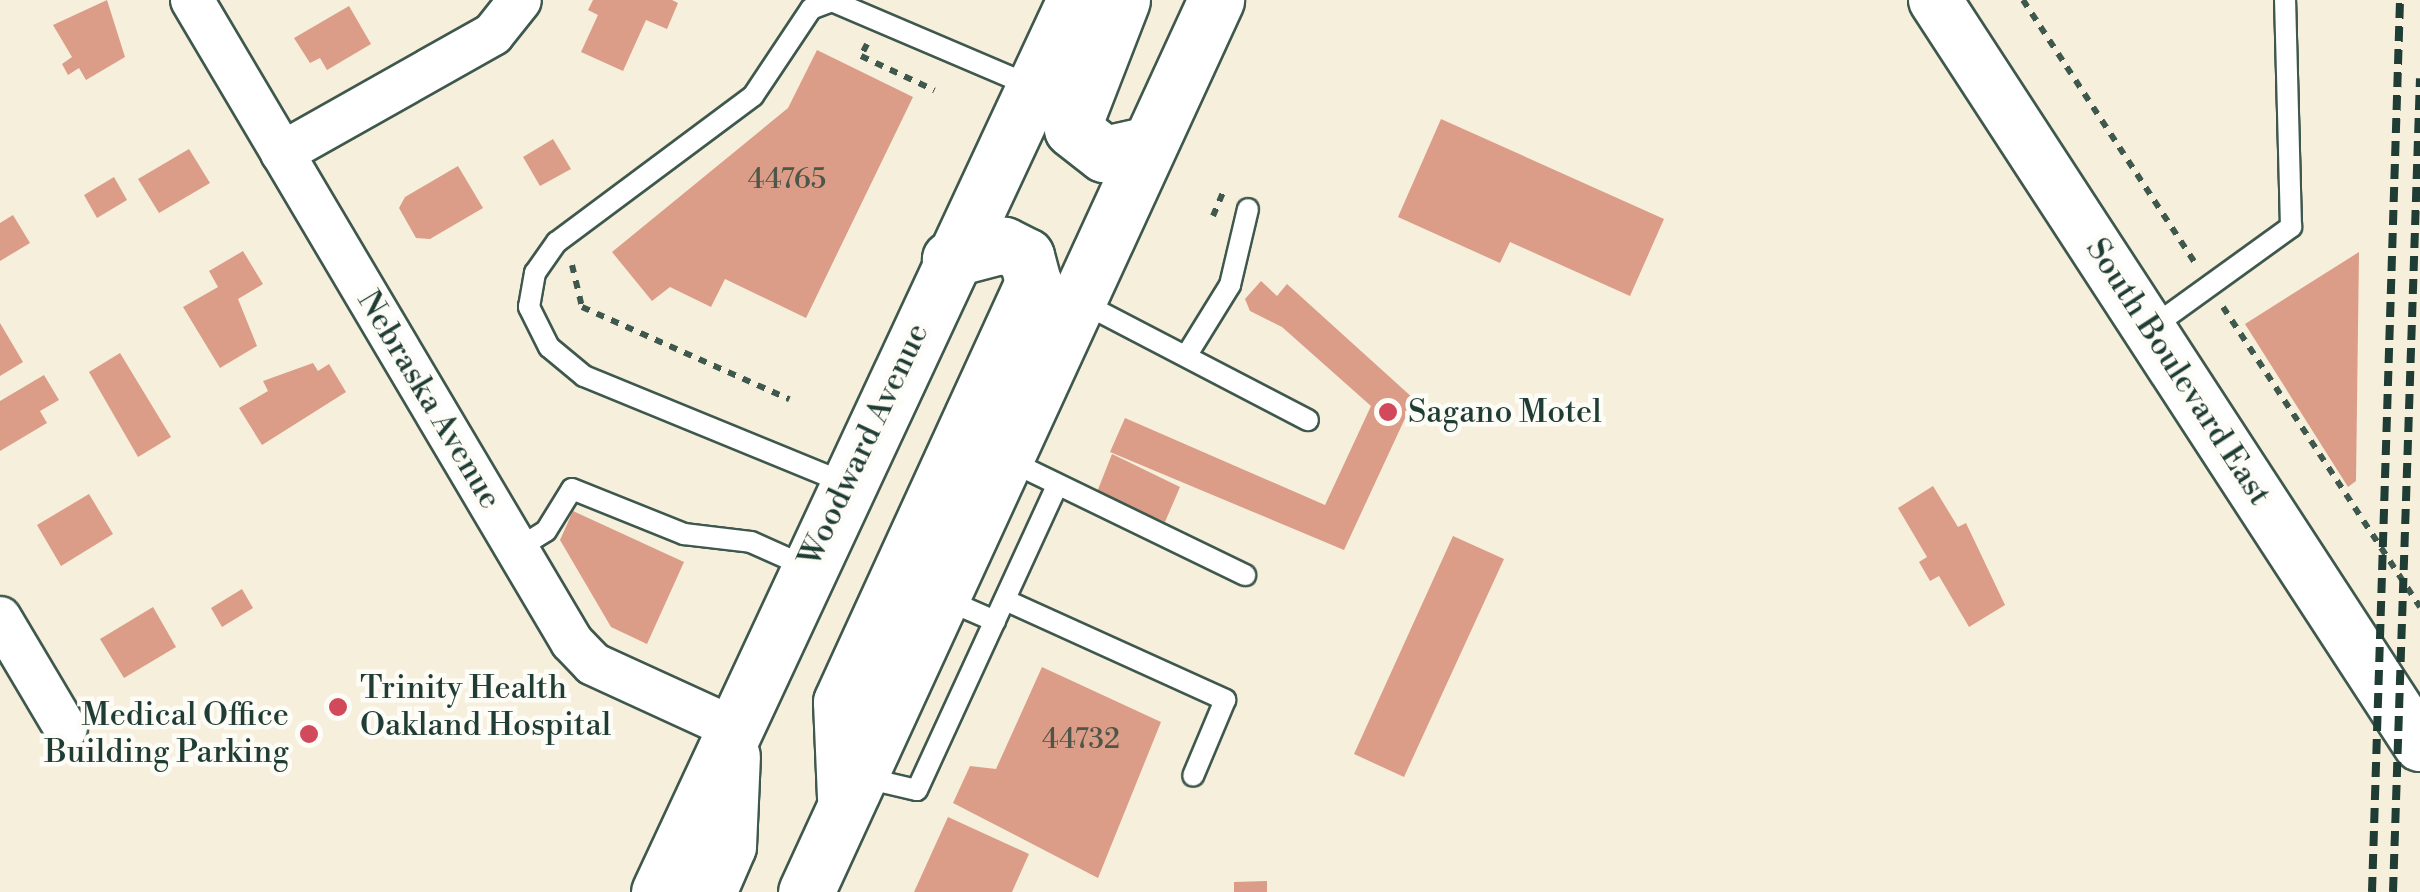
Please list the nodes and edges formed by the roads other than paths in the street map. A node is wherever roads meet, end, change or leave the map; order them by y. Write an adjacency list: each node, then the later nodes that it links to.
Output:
1 (192, 0): 10 (street, Nebraska Avenue)
2 (520, 0): 10 (street)
3 (1075, 0): 8 (main road, Woodward Avenue)
4 (1122, 0): 9 (main road)
5 (1216, 0): 9 (main road)
6 (1935, 0): 14 (street, South Boulevard East)
7 (2286, 0): 14 (lane)
8 (1034, 87): 12 (main road, Woodward Avenue); 18 (lane)
9 (1149, 144): 13 (main road)
10 (282, 153): 20 (street, Nebraska Avenue)
11 (1248, 210): 15 (lane)
12 (950, 260): 18 (main road, Woodward Avenue); 31 (main road)
13 (1077, 300): 15 (lane); 17 (main road)
14 (2150, 329): 27 (street, South Boulevard East)
15 (1188, 353): 16 (lane)
16 (1308, 420)
17 (1004, 458): 19 (lane); 23 (main road)
18 (847, 484): 21 (main road, Woodward Avenue)
19 (1056, 488): 22 (lane); 24 (lane)
20 (517, 549): 21 (lane); 28 (street, Nebraska Avenue)
21 (808, 567): 28 (main road, Woodward Avenue)
22 (1245, 575)
23 (940, 597): 26 (lane); 31 (main road)
24 (1004, 600): 26 (lane); 30 (lane)
25 (0, 618): 29 (street)
26 (995, 622): 31 (lane)
27 (2415, 727)
28 (733, 728): 32 (main road, Woodward Avenue); 33 (main road)
29 (66, 729)
30 (1193, 776)
31 (852, 790): 34 (main road)
32 (658, 892)
33 (708, 892)
34 (806, 892)

